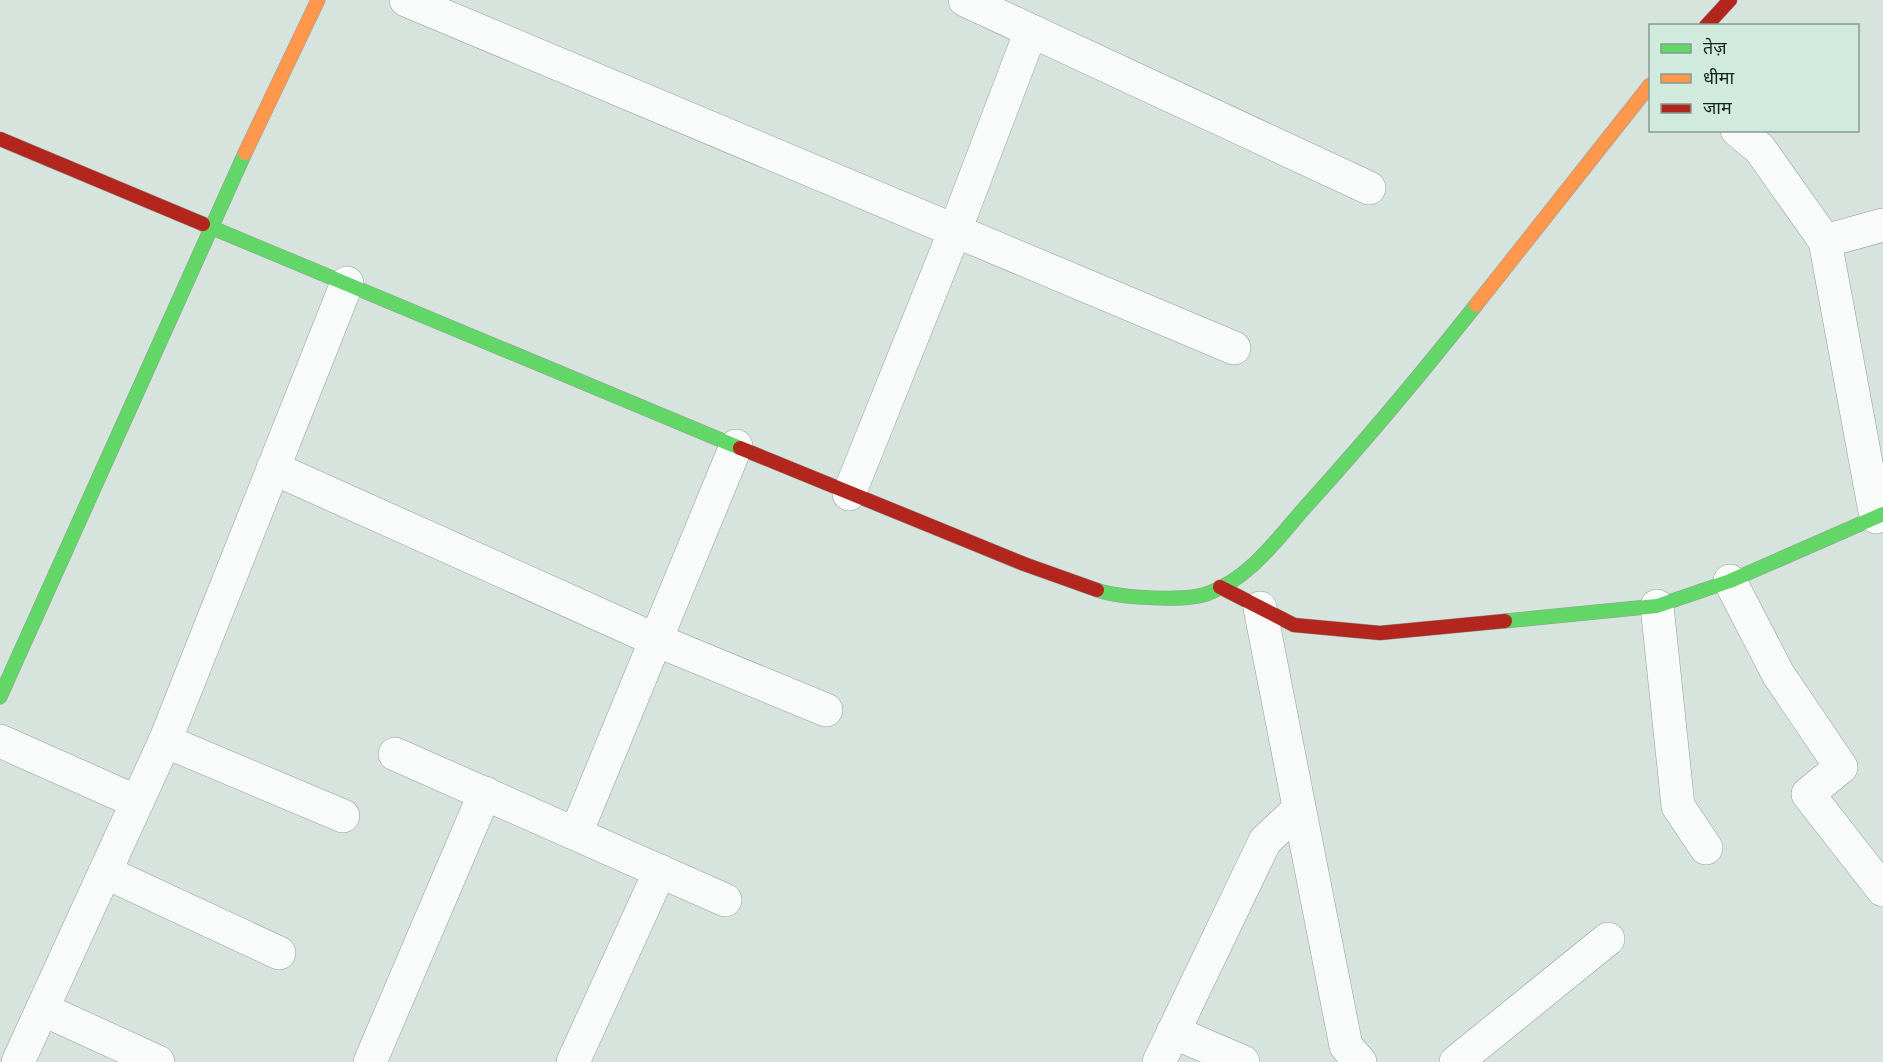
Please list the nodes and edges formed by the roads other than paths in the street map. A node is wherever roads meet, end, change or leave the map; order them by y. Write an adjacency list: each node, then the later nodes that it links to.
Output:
1 (318, 0): 12 (street)
2 (406, 0): 13 (street)
3 (965, 0): 6 (street)
4 (1730, 0): 5 (street)
5 (1708, 24)
6 (1031, 31): 10 (street); 13 (street)
7 (1649, 86): 22 (street)
8 (1739, 132): 14 (street)
9 (0, 139): 12 (street)
10 (1369, 188)
11 (1883, 225): 14 (street)
12 (210, 226): 15 (street); 26 (street)
13 (954, 233): 16 (street); 19 (street)
14 (1825, 241): 20 (street)
15 (347, 283): 17 (street); 18 (street)
16 (1234, 348)
17 (736, 446): 19 (street); 25 (street)
18 (273, 468): 25 (street); 29 (street)
19 (849, 494): 22 (street)
20 (1880, 516): 21 (street)
21 (1731, 581): 23 (street); 39 (street)
22 (1220, 587): 24 (street)
23 (1657, 606): 24 (street); 36 (street)
24 (1260, 608): 33 (street)
25 (656, 640): 27 (street); 35 (street)
26 (0, 696)
27 (826, 710)
28 (0, 741): 32 (street)
29 (165, 741): 32 (street); 34 (street)
30 (395, 754): 31 (street)
31 (484, 793): 35 (street); 47 (street)
32 (137, 802): 38 (street)
33 (1299, 809): 44 (street); 51 (street)
34 (343, 816)
35 (576, 833): 37 (street)
36 (1706, 848)
37 (660, 871): 40 (street); 48 (street)
38 (105, 872): 42 (street); 43 (street)
39 (1883, 890)
40 (725, 900)
41 (1608, 939): 52 (street)
42 (279, 953)
43 (42, 1009): 45 (street); 46 (street)
44 (1173, 1032): 49 (street); 50 (street)
45 (18, 1062)
46 (158, 1062)
47 (370, 1062)
48 (573, 1062)
49 (1159, 1062)
50 (1243, 1062)
51 (1360, 1062)
52 (1456, 1062)

